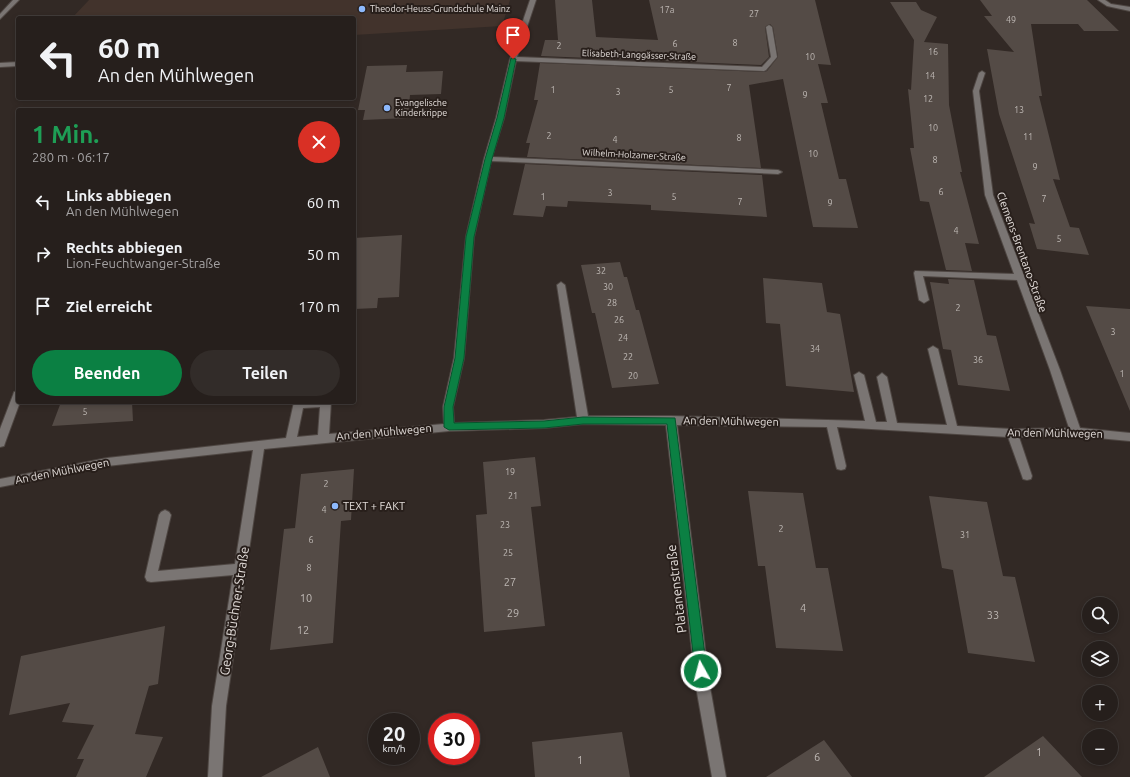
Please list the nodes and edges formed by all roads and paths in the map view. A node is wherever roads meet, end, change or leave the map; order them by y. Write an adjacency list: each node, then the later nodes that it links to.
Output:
1 (16, 0): 5 (street)
2 (533, 0): 7 (street)
3 (1101, 0): 4 (street)
4 (1130, 9)
5 (0, 17)
6 (769, 27): 7 (street, Elisabeth-Langgässer-Straße)
7 (513, 59): 11 (street)
8 (16, 64): 9 (street)
9 (0, 65)
10 (982, 73): 13 (street, Clemens-Brentano-Straße)
11 (488, 159): 12 (street, Wilhelm-Holzamer-Straße); 27 (street)
12 (778, 172)
13 (1019, 277): 15 (street); 29 (street, Clemens-Brentano-Straße)
14 (561, 285): 22 (street)
15 (924, 300)
16 (933, 349): 28 (street)
17 (859, 375): 25 (street)
18 (882, 376): 26 (street)
19 (16, 400): 34 (street)
20 (298, 404): 33 (street)
21 (326, 404): 32 (street)
22 (583, 420): 23 (street, An den Mühlwegen); 27 (street, An den Mühlwegen)
23 (671, 420): 24 (street, An den Mühlwegen); 42 (street, Platanenstraße)
24 (832, 423): 25 (street, An den Mühlwegen); 36 (street)
25 (871, 424): 26 (street, An den Mühlwegen)
26 (893, 426): 28 (street, An den Mühlwegen)
27 (449, 427): 32 (street, An den Mühlwegen)
28 (953, 429): 30 (street, An den Mühlwegen)
29 (1076, 432): 30 (street, An den Mühlwegen); 31 (street, An den Mühlwegen)
30 (1012, 433): 37 (street)
31 (1130, 437)
32 (323, 438): 33 (street, An den Mühlwegen)
33 (291, 441): 35 (street, An den Mühlwegen)
34 (0, 443)
35 (259, 445): 38 (street, An den Mühlwegen); 40 (street, Georg-Büchner-Straße)
36 (841, 466)
37 (1027, 476)
38 (0, 483)
39 (165, 515): 40 (street)
40 (240, 569): 41 (street, Georg-Büchner-Straße)
41 (215, 777)
42 (719, 777)

